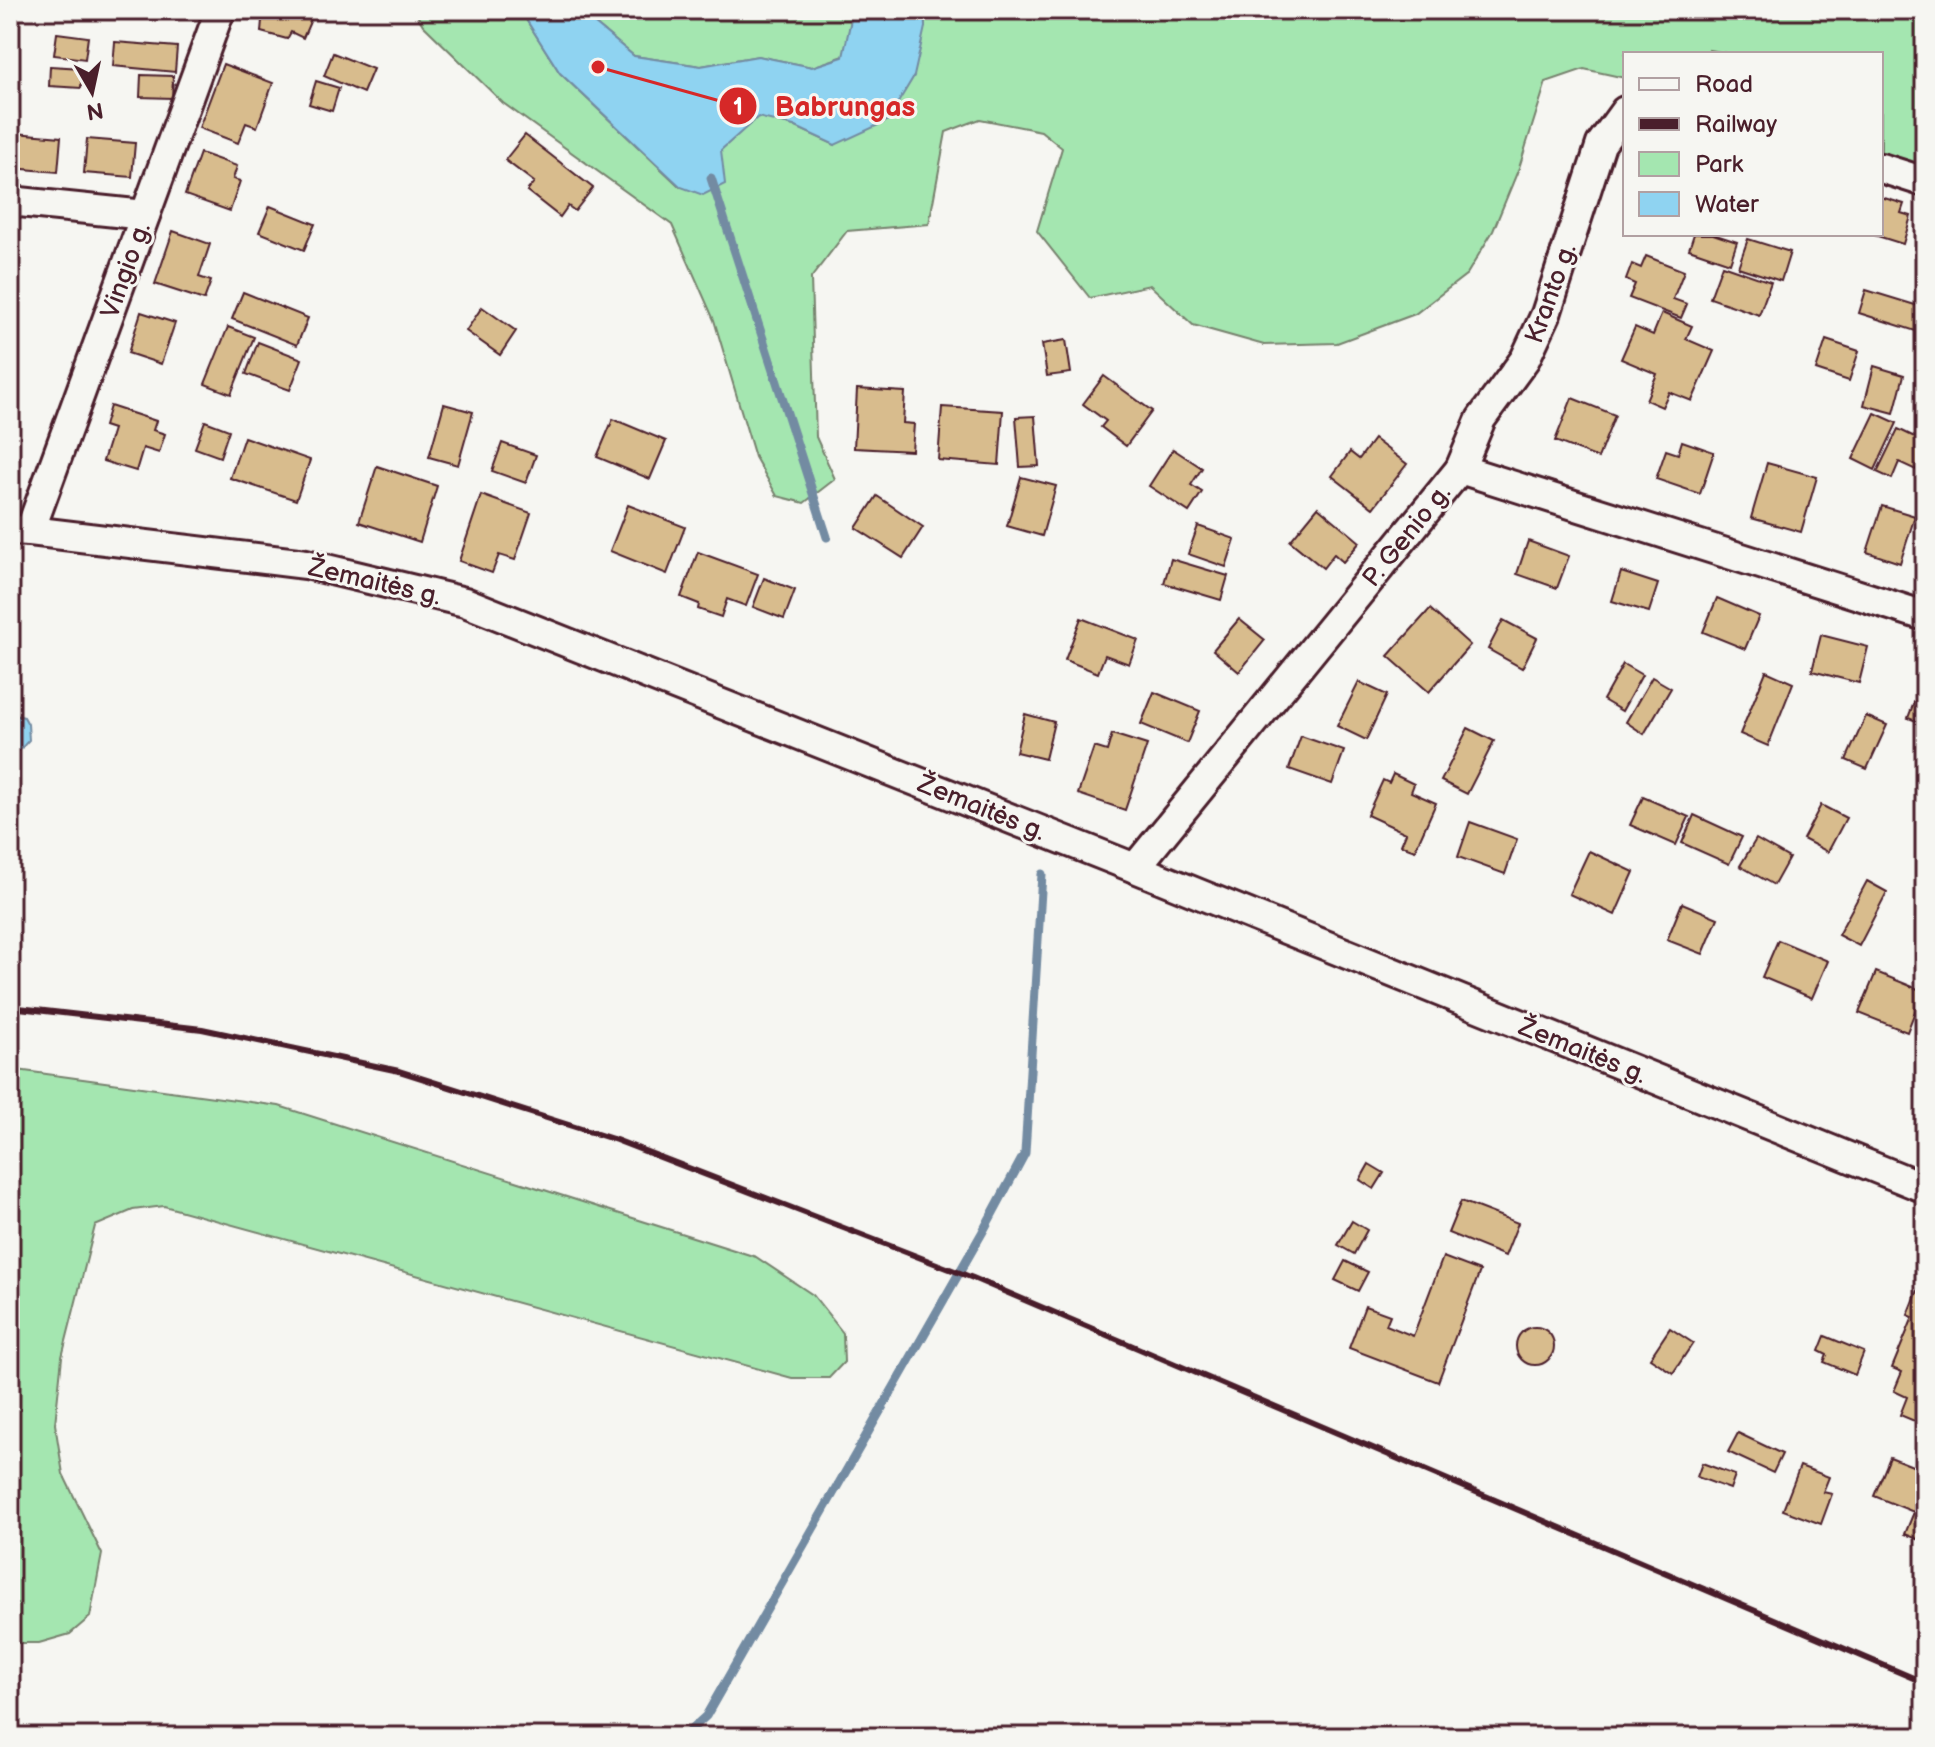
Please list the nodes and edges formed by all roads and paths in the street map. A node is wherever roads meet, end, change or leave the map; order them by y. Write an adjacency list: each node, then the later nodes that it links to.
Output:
1 (220, 10): 6 (street, Vingio g.)
2 (1623, 114): 7 (street, Kranto g.)
3 (1883, 169): 4 (street)
4 (1925, 182)
5 (10, 201): 6 (street)
6 (145, 215): 8 (street, Vingio g.)
7 (1460, 469): 9 (street, P. Genio g.); 10 (street, P. Genio g.)
8 (20, 531): 10 (street, Žemaitės g.)
9 (1925, 616)
10 (1135, 868): 11 (street, Žemaitės g.)
11 (1925, 1188)

